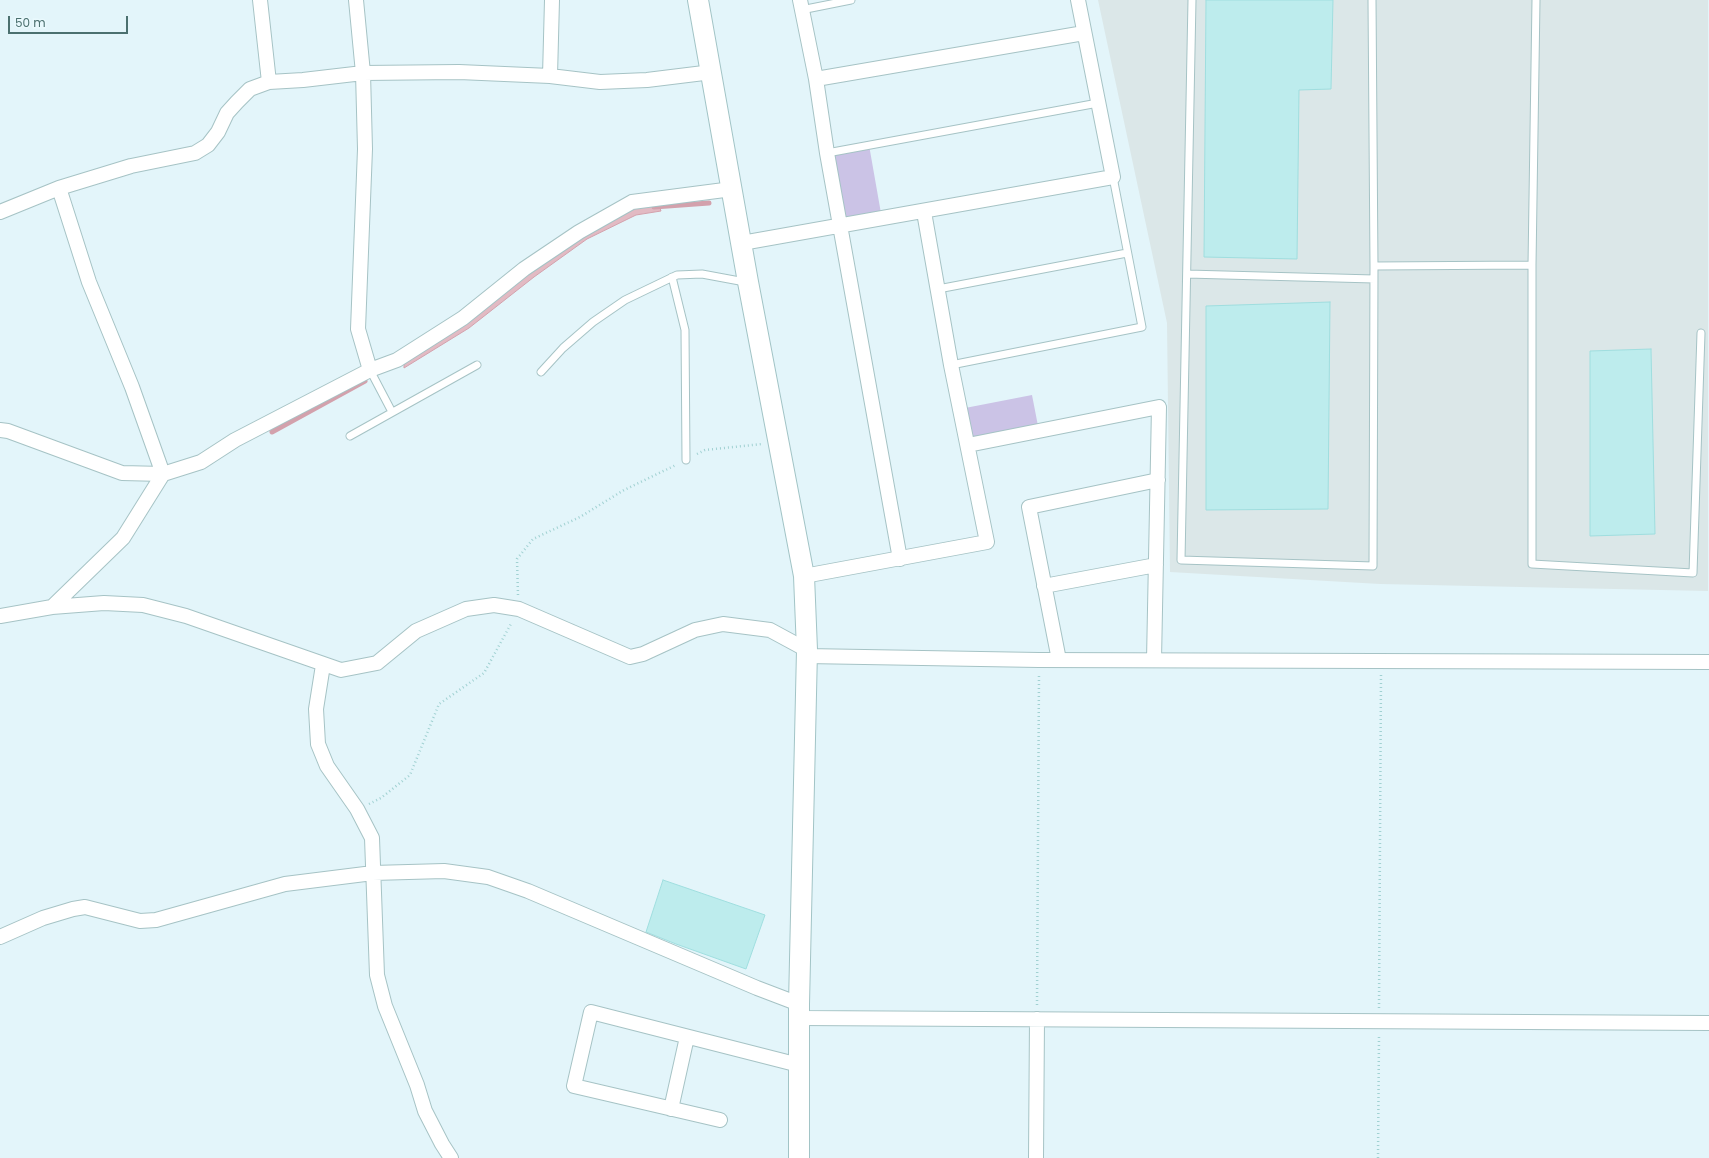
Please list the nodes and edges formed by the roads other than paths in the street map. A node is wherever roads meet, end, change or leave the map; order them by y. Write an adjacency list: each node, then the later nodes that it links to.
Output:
1 (260, 0): 16 (street)
2 (356, 0): 13 (street)
3 (552, 0): 14 (street)
4 (698, 0): 12 (street)
5 (851, 0): 10 (lane)
6 (1078, 0): 11 (street)
7 (1192, 0): 29 (lane)
8 (1372, 0): 27 (lane)
9 (1536, 0): 28 (lane)
10 (800, 5): 15 (street)
11 (1084, 33): 15 (street); 17 (street)
12 (712, 72): 14 (street); 21 (street)
13 (363, 73): 14 (street); 16 (street); 37 (street)
14 (550, 76)
15 (816, 79): 18 (street)
16 (269, 82): 20 (street)
17 (1098, 103): 18 (lane); 19 (street)
18 (827, 153): 24 (street)
19 (1113, 177): 23 (street); 26 (lane)
20 (59, 188): 22 (street); 44 (street)
21 (732, 189): 25 (street); 37 (street)
22 (0, 212)
23 (924, 212): 24 (street); 33 (street)
24 (840, 227): 25 (street); 46 (street)
25 (742, 244): 32 (street)
26 (1127, 253): 33 (lane); 36 (lane)
27 (1374, 266): 28 (lane); 31 (lane)
28 (1532, 266): 34 (lane)
29 (1187, 274): 31 (lane); 31 (lane)
30 (672, 277): 32 (lane); 38 (lane); 43 (lane)
31 (1374, 279)
32 (748, 282): 48 (street)
33 (938, 289): 36 (street)
34 (1701, 333)
35 (477, 365): 39 (lane)
36 (951, 365): 42 (street)
37 (370, 370): 39 (lane); 44 (street)
38 (541, 372)
39 (392, 412): 41 (lane)
40 (0, 430): 44 (street)
41 (350, 436)
42 (968, 445): 45 (street); 46 (street)
43 (686, 460)
44 (163, 474): 50 (street)
45 (1158, 480): 47 (street); 49 (street)
46 (900, 559): 48 (street)
47 (1156, 565): 49 (street); 54 (street)
48 (804, 576): 52 (street)
49 (1044, 586): 53 (street)
50 (52, 607): 51 (street); 56 (street)
51 (0, 616)
52 (806, 653): 53 (street); 56 (street); 59 (street)
53 (1059, 660): 54 (street)
54 (1154, 660): 55 (street)
55 (1709, 662)
56 (324, 665): 57 (street)
57 (373, 873): 58 (street); 59 (street); 66 (street)
58 (0, 937)
59 (799, 1011): 60 (street); 63 (street)
60 (1037, 1019): 61 (street); 68 (street)
61 (1709, 1023)
62 (687, 1037): 63 (street); 64 (street); 64 (street)
63 (799, 1065): 67 (street)
64 (671, 1109): 65 (street)
65 (720, 1120)
66 (451, 1158)
67 (800, 1158)
68 (1036, 1158)

